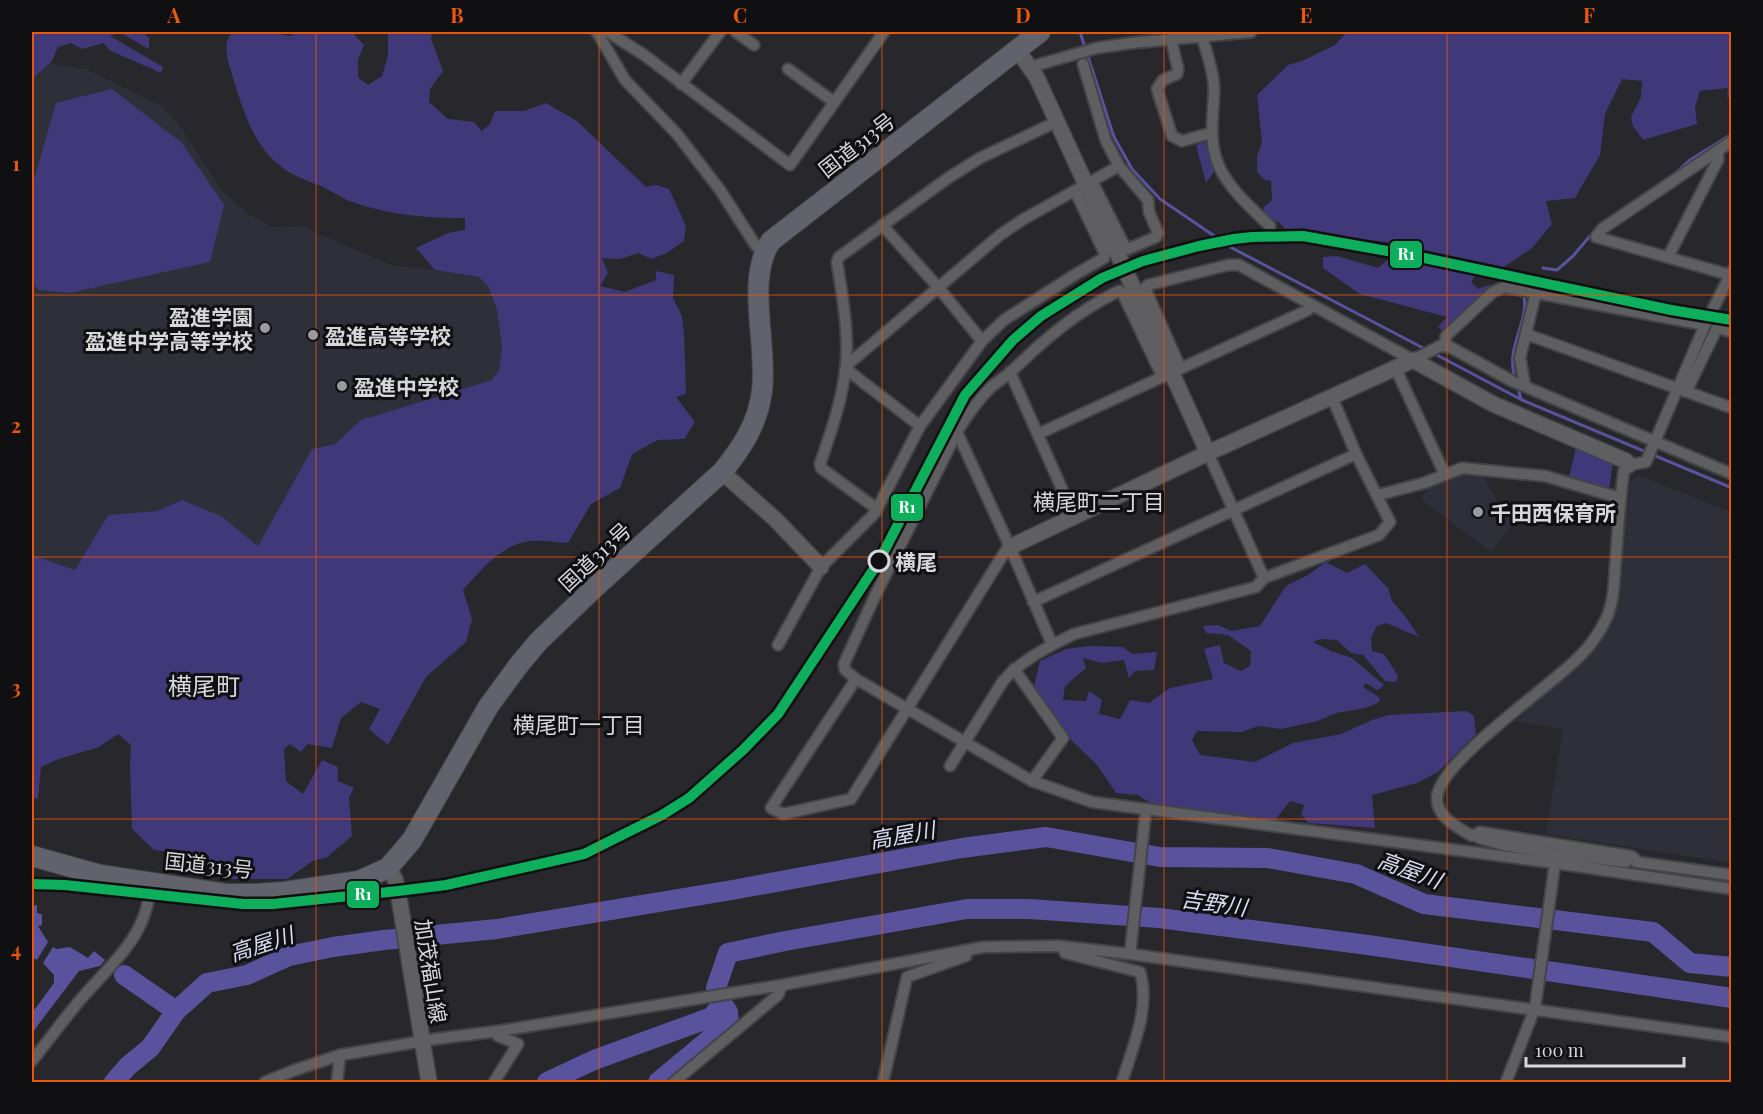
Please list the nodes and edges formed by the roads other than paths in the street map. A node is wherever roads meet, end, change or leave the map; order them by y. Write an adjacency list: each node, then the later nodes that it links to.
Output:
1 (597, 32): 26 (street)
2 (608, 32): 16 (street)
3 (720, 32): 16 (street)
4 (736, 32): 11 (street)
5 (884, 32): 17 (street)
6 (1040, 32): 12 (highway, 国道313号)
7 (1229, 32): 8 (street); 9 (street)
8 (1251, 32)
9 (1202, 37): 10 (street); 19 (street)
10 (1171, 39): 14 (street); 19 (street)
11 (754, 45)
12 (1017, 49): 14 (street); 26 (highway, 国道313号)
13 (1083, 64): 22 (street)
14 (1030, 67): 18 (street)
15 (788, 69): 17 (street)
16 (681, 84): 17 (street)
17 (834, 102)
18 (1056, 122): 23 (street); 24 (street)
19 (1211, 133): 25 (street)
20 (1731, 141): 21 (street)
21 (1718, 151): 27 (street); 27 (street)
22 (1119, 166): 23 (street); 23 (street)
23 (1084, 186): 29 (street); 35 (street); 41 (street)
24 (882, 225): 29 (street); 38 (street)
25 (1270, 226)
26 (764, 252): 53 (highway, 国道313号)
27 (1668, 257): 28 (street)
28 (1731, 273): 32 (street)
29 (939, 287): 35 (street); 38 (street)
30 (1536, 292): 32 (street); 34 (street); 36 (street)
31 (1312, 305): 37 (street); 41 (street); 41 (street)
32 (1705, 325): 43 (street)
33 (1731, 332): 43 (street)
34 (1526, 334): 42 (street); 43 (street)
35 (982, 341): 46 (street)
36 (1440, 347): 37 (street); 42 (street)
37 (1417, 358): 39 (street); 52 (street)
38 (846, 366): 46 (street); 58 (street)
39 (1395, 367): 44 (street); 55 (street)
40 (1010, 372): 41 (street); 47 (street); 48 (street)
41 (1171, 372): 48 (street); 50 (street)
42 (1519, 384): 49 (street)
43 (1682, 390): 45 (street); 49 (street)
44 (1332, 397): 50 (street); 51 (street)
45 (1731, 408)
46 (920, 426): 58 (street)
47 (957, 432): 61 (street); 68 (street)
48 (1038, 434): 60 (street)
49 (1654, 445): 52 (street); 54 (street)
50 (1208, 453): 59 (street); 60 (street)
51 (1356, 453): 56 (street); 59 (street)
52 (1629, 465): 57 (street)
53 (722, 472): 62 (street); 78 (highway, 国道313号)
54 (1731, 474)
55 (1444, 475): 56 (street); 57 (street)
56 (1378, 495): 63 (street)
57 (1620, 498): 74 (street)
58 (877, 509): 62 (street)
59 (1233, 509): 63 (street); 64 (street)
60 (1074, 516): 61 (street)
61 (1010, 547): 64 (street); 69 (street)
62 (821, 567): 66 (street)
63 (1264, 578): 65 (street)
64 (1033, 602): 65 (street)
65 (1052, 644): 67 (street)
66 (778, 645)
67 (1014, 669): 70 (street); 72 (street)
68 (856, 679): 69 (street); 69 (street)
69 (908, 708): 70 (street)
70 (965, 743): 71 (street); 72 (street)
71 (950, 766)
72 (1032, 782): 73 (street)
73 (1146, 809): 76 (street); 84 (street)
74 (1472, 836): 76 (street); 77 (street)
75 (32, 856): 80 (highway, 国道313号)
76 (1555, 858): 77 (street); 81 (street); 86 (street)
77 (1636, 862): 79 (street)
78 (388, 868): 80 (highway, 国道313号); 89 (street, 加茂福山線)
79 (1731, 874)
80 (150, 882): 91 (street)
81 (1731, 889)
82 (1059, 946): 83 (street); 84 (street); 98 (street)
83 (984, 947): 85 (street); 97 (street)
84 (1130, 954): 86 (street)
85 (782, 986): 87 (street); 96 (street)
86 (1535, 1008): 88 (street); 99 (street)
87 (499, 1031): 89 (street); 95 (street)
88 (1731, 1036)
89 (422, 1041): 90 (street); 94 (street, 加茂福山線)
90 (340, 1055): 92 (street); 93 (street)
91 (32, 1061)
92 (265, 1083)
93 (337, 1083)
94 (429, 1083)
95 (494, 1083)
96 (674, 1083)
97 (883, 1083)
98 (1122, 1083)
99 (1506, 1083)

